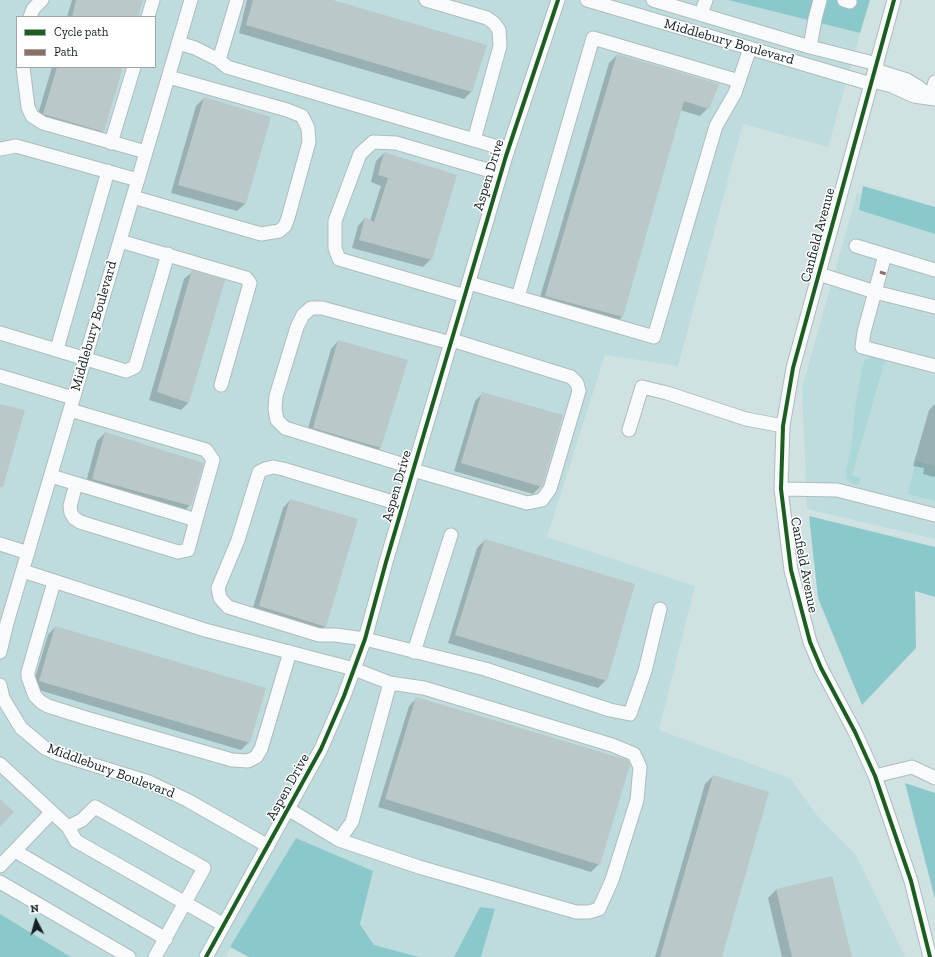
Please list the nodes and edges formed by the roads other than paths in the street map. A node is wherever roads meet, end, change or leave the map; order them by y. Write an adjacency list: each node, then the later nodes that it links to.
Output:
1 (42, 0): 13 (street)
2 (153, 0): 14 (street)
3 (190, 0): 15 (street, Middlebury Boulevard)
4 (237, 0): 18 (street)
5 (426, 0): 26 (street)
6 (558, 0): 29 (street, Aspen Drive)
7 (587, 0): 17 (street, Middlebury Boulevard)
8 (653, 0): 12 (street, Middlebury Boulevard)
9 (706, 0): 12 (street)
10 (820, 0): 16 (street)
11 (894, 0): 21 (street, Canfield Avenue)
12 (701, 14): 16 (street, Middlebury Boulevard)
13 (30, 16)
14 (148, 16)
15 (178, 43): 18 (street); 22 (street, Middlebury Boulevard)
16 (810, 46): 21 (street, Middlebury Boulevard)
17 (750, 48): 21 (street, Middlebury Boulevard); 23 (street)
18 (219, 60): 26 (street)
19 (23, 68): 27 (street)
20 (134, 68): 27 (street)
21 (874, 75): 25 (street); 40 (street, Canfield Avenue)
22 (169, 77): 30 (street, Middlebury Boulevard); 34 (street)
23 (739, 81): 44 (street); 44 (street)
24 (935, 82): 25 (street)
25 (933, 99)
26 (474, 140): 29 (street)
27 (112, 143): 30 (street)
28 (0, 149): 31 (street)
29 (508, 150): 32 (street, Aspen Drive)
30 (146, 152): 33 (street, Middlebury Boulevard)
31 (108, 171): 33 (street); 48 (street)
32 (501, 174): 41 (street, Aspen Drive); 43 (street)
33 (138, 180): 34 (street, Middlebury Boulevard)
34 (133, 197): 35 (street, Middlebury Boulevard)
35 (120, 241): 37 (street); 49 (street, Middlebury Boulevard)
36 (856, 246): 38 (street)
37 (168, 254): 49 (street); 52 (street)
38 (886, 255): 39 (street); 42 (street)
39 (935, 270)
40 (818, 274): 42 (street); 54 (street, Canfield Avenue)
41 (469, 283): 43 (street, Aspen Drive); 44 (street)
42 (874, 292): 45 (street); 50 (street)
43 (465, 296): 47 (street, Aspen Drive)
44 (518, 297)
45 (933, 306)
46 (0, 333): 48 (street)
47 (451, 342): 56 (street, Aspen Drive); 56 (street); 56 (street)
48 (57, 349): 49 (street)
49 (85, 358): 53 (street, Middlebury Boulevard)
50 (935, 366)
51 (0, 376): 53 (street)
52 (221, 385)
53 (72, 404): 57 (street, Middlebury Boulevard); 62 (street)
54 (782, 426): 55 (street); 59 (street, Canfield Avenue)
55 (629, 430)
56 (413, 469): 60 (street, Aspen Drive)
57 (51, 476): 58 (street); 65 (street, Middlebury Boulevard)
58 (76, 484): 62 (street); 62 (street)
59 (781, 489): 61 (street); 78 (street, Canfield Avenue)
60 (403, 505): 69 (street, Aspen Drive); 69 (street)
61 (935, 515)
62 (196, 520)
63 (451, 535): 72 (street)
64 (0, 544): 65 (street)
65 (28, 553): 66 (street, Middlebury Boulevard)
66 (22, 571): 67 (street); 70 (street, Middlebury Boulevard)
67 (54, 582): 71 (street); 71 (street)
68 (660, 609): 72 (street)
69 (365, 639): 72 (street); 73 (street, Aspen Drive)
70 (0, 652)
71 (290, 652): 73 (street)
72 (414, 652)
73 (354, 669): 74 (street); 80 (street, Aspen Drive)
74 (390, 683): 83 (street); 83 (street)
75 (0, 685): 76 (street, Middlebury Boulevard)
76 (5, 714): 84 (street, Middlebury Boulevard)
77 (0, 764): 81 (street)
78 (875, 776): 79 (street); 94 (street, Canfield Avenue)
79 (935, 778)
80 (288, 809): 83 (street); 84 (street, Aspen Drive)
81 (51, 813): 82 (street); 85 (street)
82 (68, 827): 88 (street); 88 (street)
83 (339, 840)
84 (268, 846): 89 (street, Aspen Drive)
85 (15, 851): 86 (street); 90 (street)
86 (0, 866)
87 (0, 882): 91 (street)
88 (186, 904): 89 (street); 90 (street)
89 (224, 925): 93 (street, Aspen Drive)
90 (166, 939): 92 (street)
91 (128, 957)
92 (156, 957)
93 (206, 957)
94 (930, 957)

